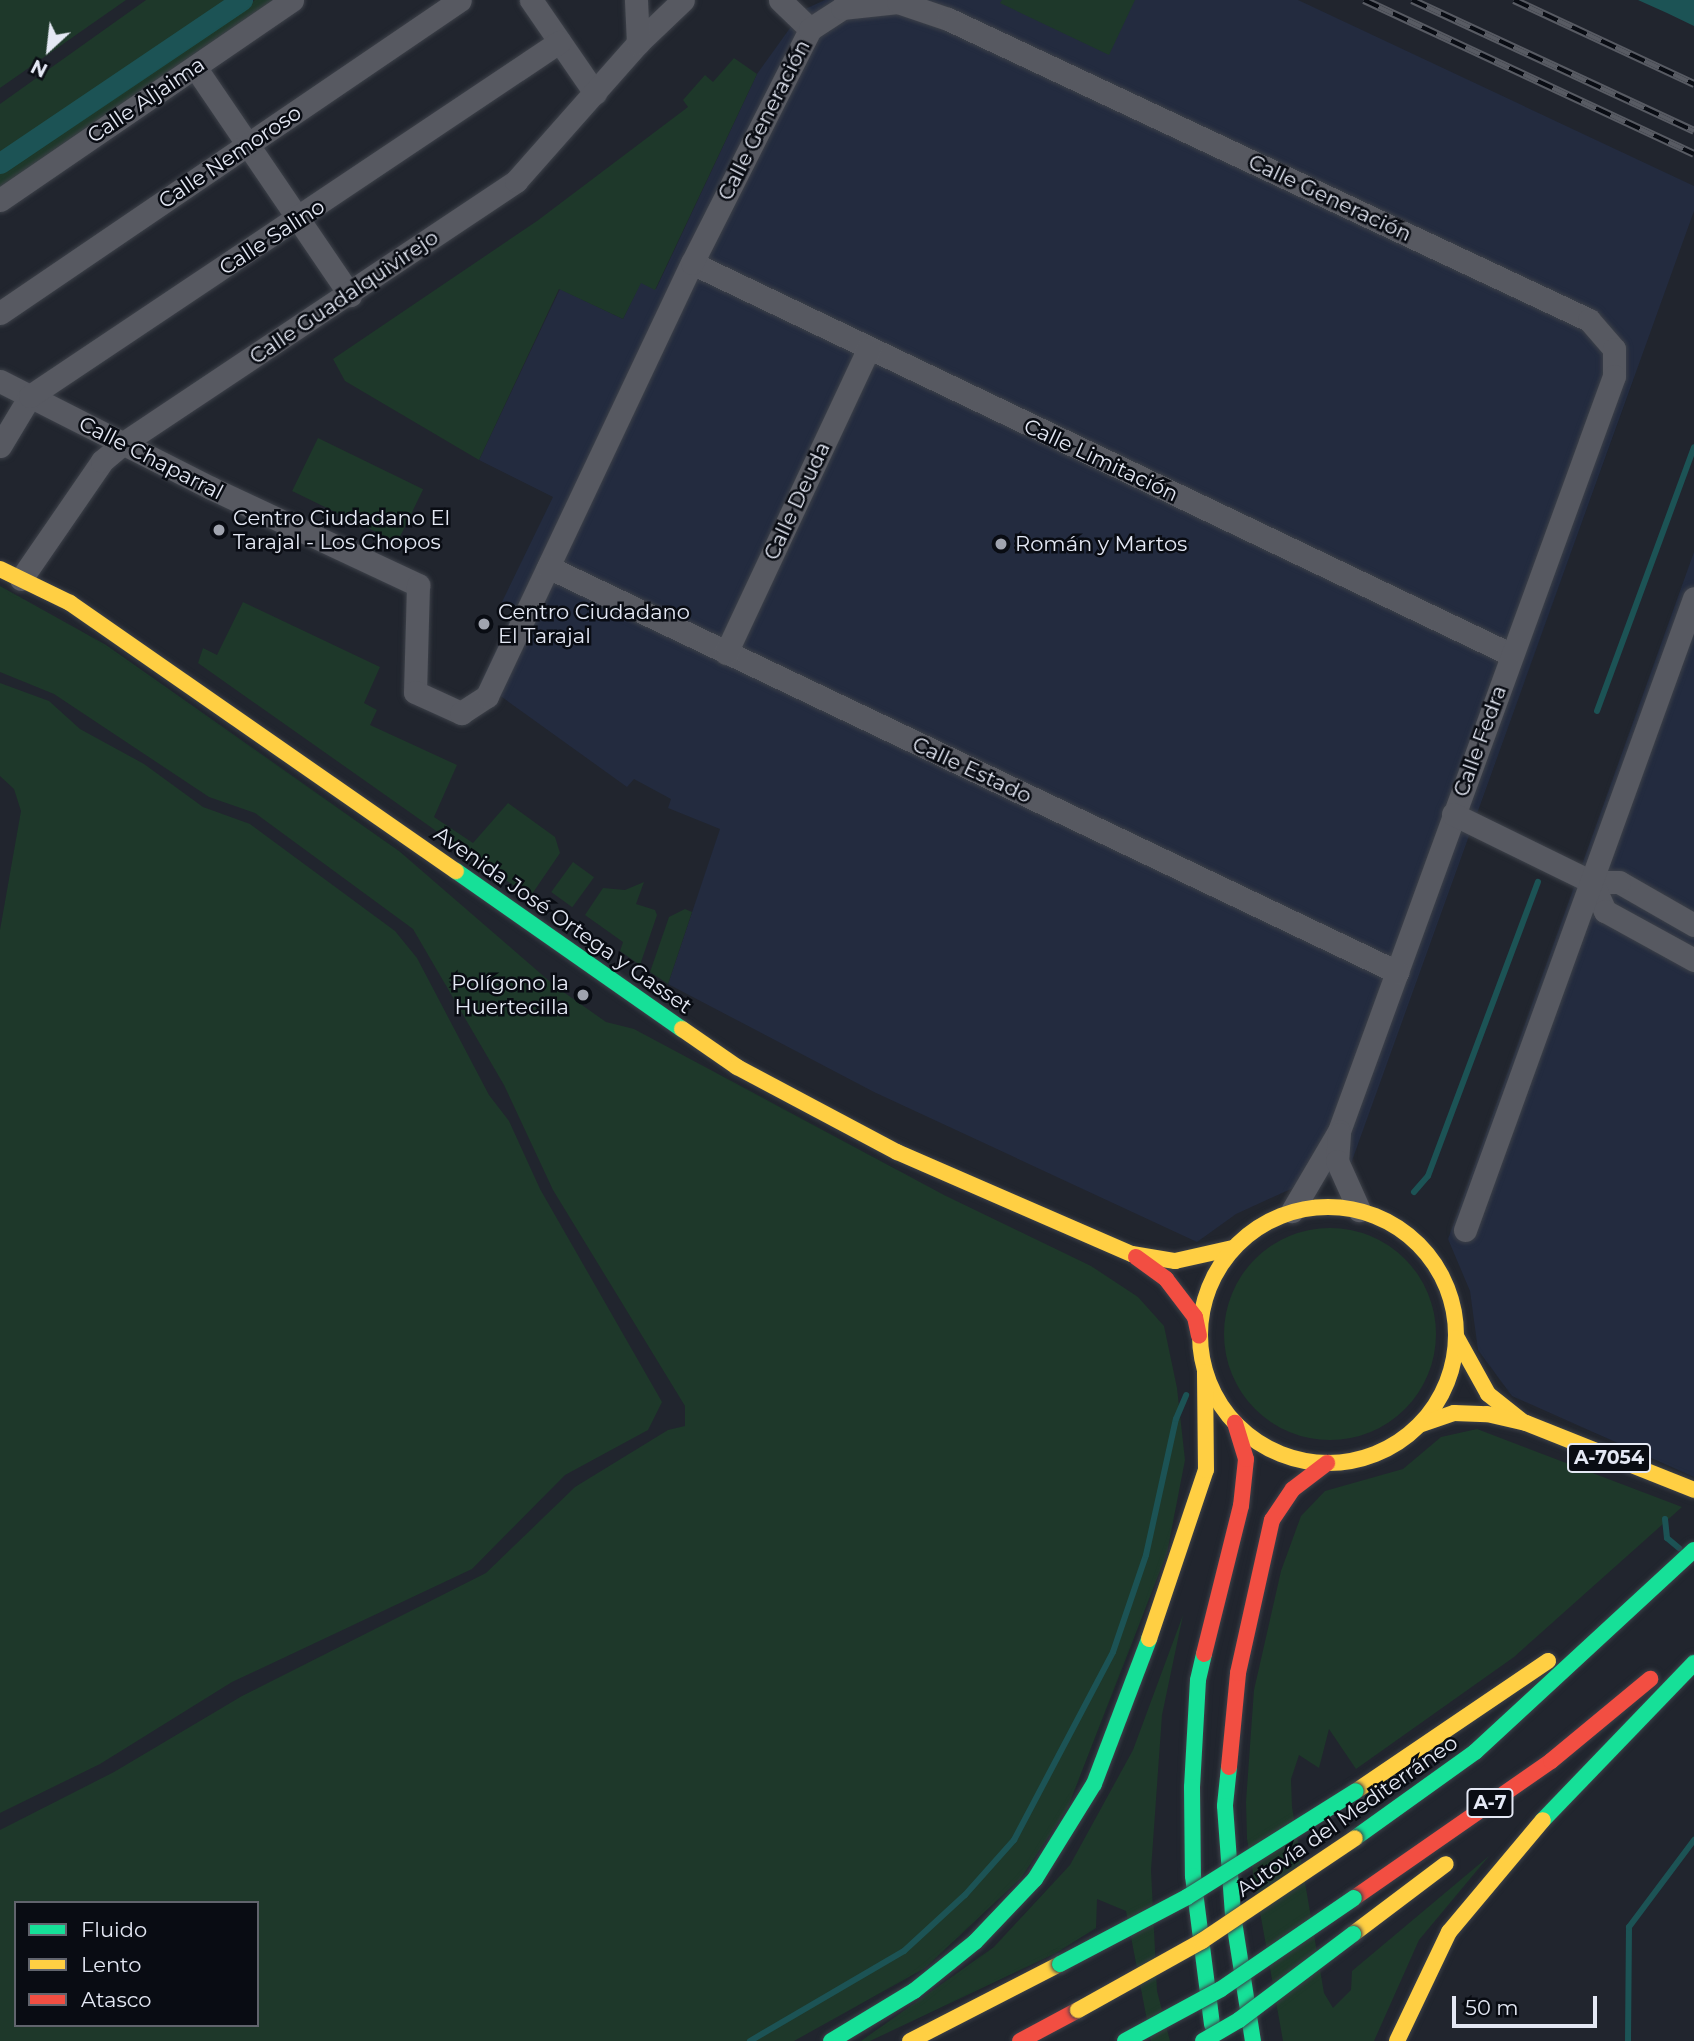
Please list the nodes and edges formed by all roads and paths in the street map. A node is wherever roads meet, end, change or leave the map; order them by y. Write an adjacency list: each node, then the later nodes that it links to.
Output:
1 (292, 0): 10 (street, Calle Aljaima)
2 (460, 0): 12 (street, Calle Nemoroso)
3 (531, 0): 8 (street)
4 (636, 0): 9 (street)
5 (683, 0): 9 (street, Calle Guadalquivirejo)
6 (780, 0): 7 (street)
7 (810, 29): 15 (street, Calle Generación); 18 (street, Calle Generación)
8 (559, 42): 11 (street); 14 (street, Calle Salino)
9 (638, 43): 11 (street, Calle Guadalquivirejo)
10 (195, 67): 12 (street); 13 (street, Calle Aljaima)
11 (594, 93): 16 (street, Calle Guadalquivirejo)
12 (249, 144): 14 (street); 17 (street, Calle Nemoroso)
13 (0, 200)
14 (299, 219): 16 (street); 21 (street, Calle Salino)
15 (692, 263): 19 (street, Calle Limitación); 24 (street, Calle Generación)
16 (350, 295): 22 (street, Calle Guadalquivirejo)
17 (0, 313)
18 (1614, 349): 30 (street, Calle Fedra)
19 (868, 350): 29 (street, Calle Deuda); 30 (street, Calle Limitación)
20 (0, 381): 21 (street, Calle Chaparral)
21 (30, 396): 22 (street, Calle Chaparral); 23 (street, Calle Salino)
22 (122, 444): 26 (street, Calle Guadalquivirejo); 27 (street, Calle Chaparral)
23 (0, 446)
24 (548, 567): 27 (street, Calle Generación); 29 (street, Calle Estado)
25 (0, 569): 26 (main road, Avenida José Ortega y Gasset)
26 (22, 579): 42 (main road, Avenida José Ortega y Gasset)
27 (418, 584)
28 (1694, 598): 32 (street)
29 (726, 653): 36 (street, Calle Estado)
30 (1512, 655): 31 (street, Calle Fedra)
31 (1453, 814): 32 (street); 36 (street, Calle Fedra)
32 (1592, 882): 33 (street); 35 (street); 40 (street)
33 (1694, 925)
34 (1694, 948): 35 (street)
35 (1694, 959)
36 (1397, 972): 37 (street, Calle Fedra)
37 (1339, 1131): 38 (street, Calle Fedra); 39 (street, Calle Fedra)
38 (1359, 1210): 39 (main road); 44 (main road)
39 (1292, 1211): 41 (main road)
40 (1465, 1230)
41 (1233, 1248): 42 (main road, Avenida José Ortega y Gasset); 43 (main road)
42 (1132, 1254): 43 (main road, Avenida José Ortega y Gasset)
43 (1199, 1336): 45 (main road)
44 (1457, 1338): 47 (main road, A-7054); 48 (main road)
45 (1205, 1372): 46 (main road); 58 (main road)
46 (1234, 1423): 49 (main road); 63 (main road)
47 (1526, 1423): 48 (main road, A-7054); 50 (main road, A-7054)
48 (1422, 1424): 49 (main road)
49 (1327, 1463): 64 (main road)
50 (1694, 1490)
51 (1694, 1543): 59 (main road, bridge)
52 (1694, 1550): 60 (main road, Autovía del Mediterráneo / A-7, bridge)
53 (1694, 1645): 55 (main road, A-7)
54 (1694, 1663): 65 (main road)
55 (1551, 1761): 56 (main road); 61 (main road, A-7, bridge)
56 (1494, 1822)
57 (1464, 1849): 62 (main road, bridge)
58 (831, 2041)
59 (910, 2041)
60 (1020, 2041)
61 (1125, 2041)
62 (1203, 2041)
63 (1216, 2041)
64 (1253, 2041)
65 (1397, 2041)

